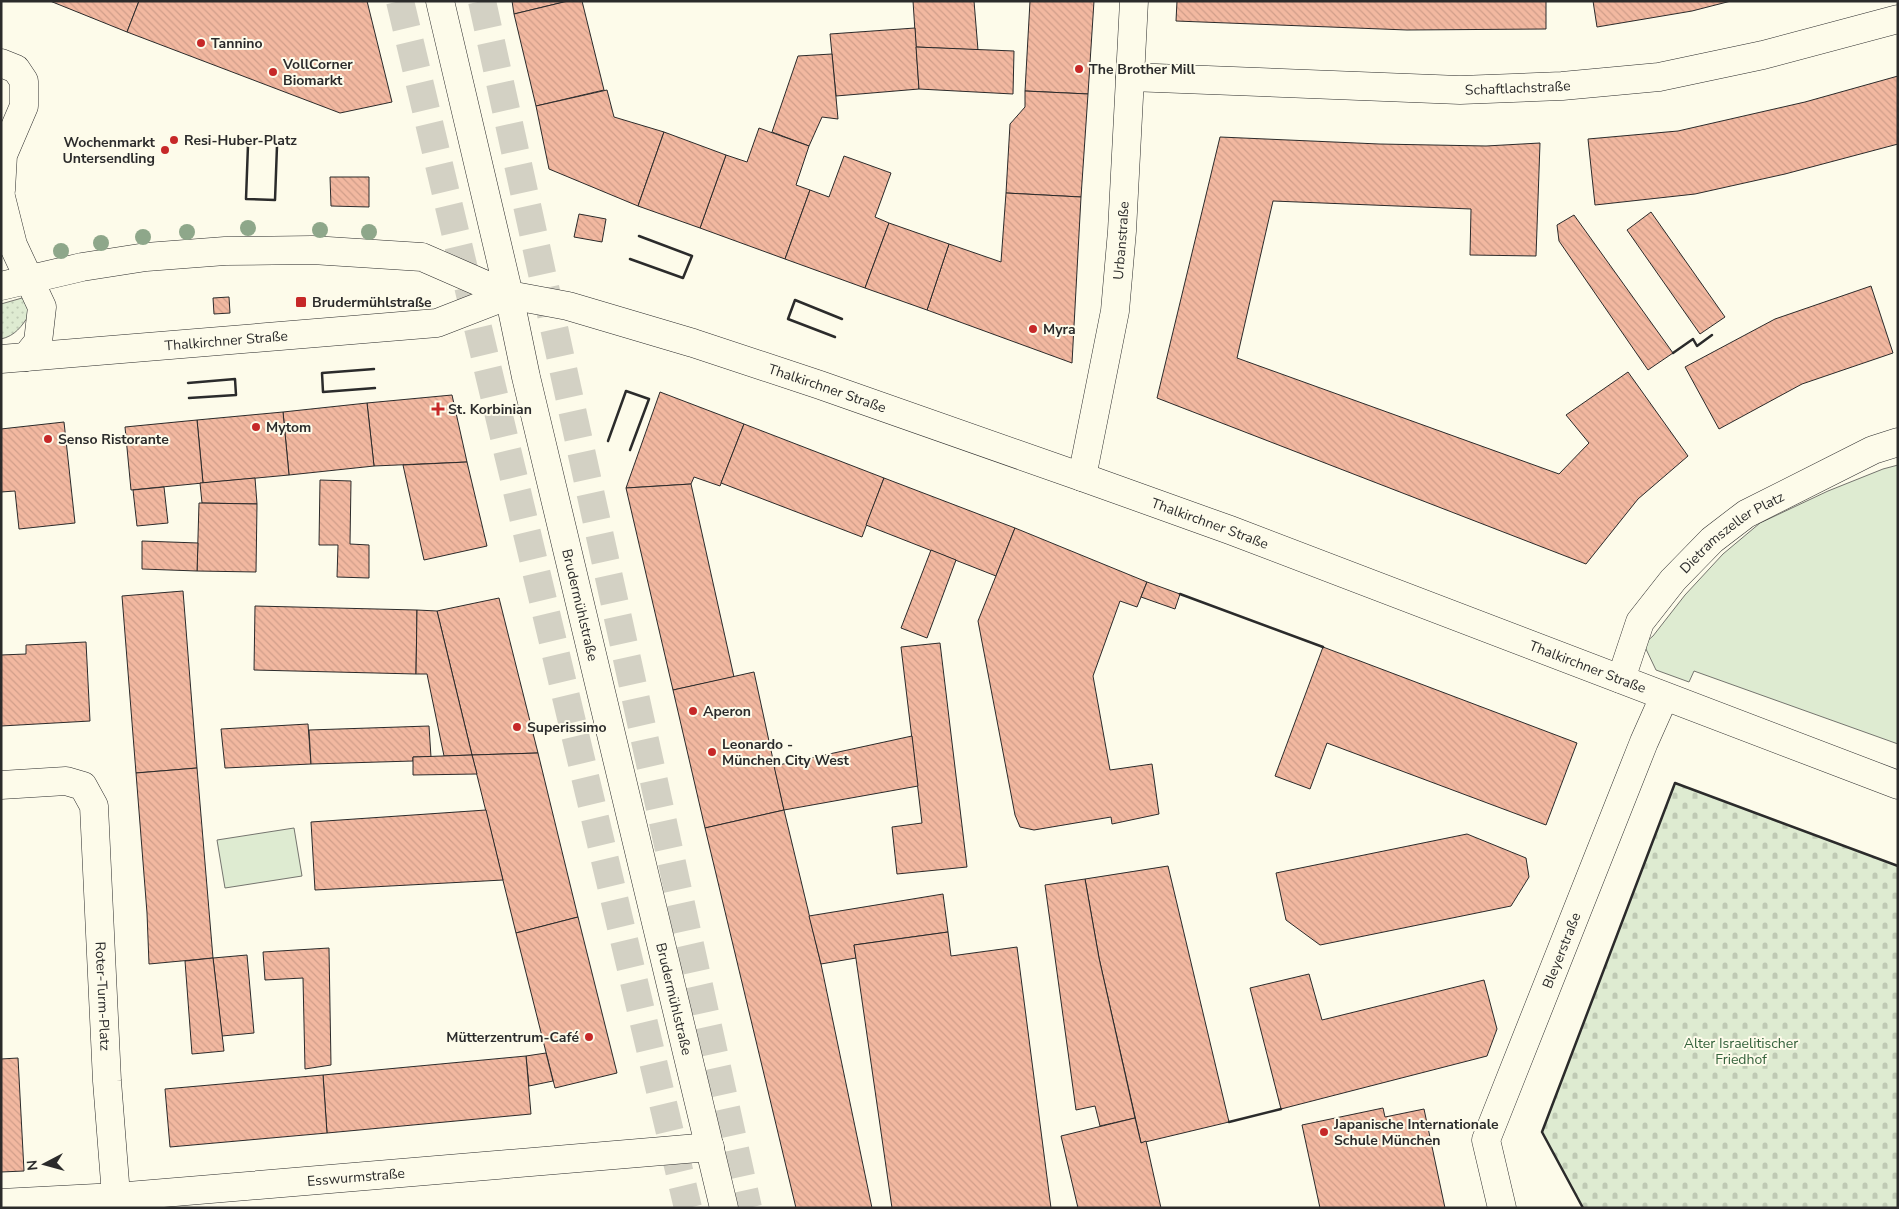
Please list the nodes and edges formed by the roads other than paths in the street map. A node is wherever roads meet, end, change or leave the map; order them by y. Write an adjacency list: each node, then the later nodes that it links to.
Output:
1 (440, 1): 10 (street, Brudermühlstraße)
2 (1134, 1): 5 (street, Urbanstraße)
3 (1898, 19): 5 (street, Schaftlachstraße)
4 (1, 63): 6 (street)
5 (1130, 77): 13 (street, Urbanstraße)
6 (1, 190)
7 (1, 197): 8 (street, Thalkirchner Straße)
8 (30, 278): 9 (street); 10 (street, Thalkirchner Straße); 11 (street, Thalkirchner Straße)
9 (1, 286)
10 (509, 295): 11 (street, Thalkirchner Straße); 13 (street, Thalkirchner Straße); 18 (street, Brudermühlstraße)
11 (14, 358)
12 (1898, 442): 14 (street, Dietramszeller Platz)
13 (1082, 477): 14 (street, Thalkirchner Straße)
14 (1621, 679): 15 (street, Thalkirchner Straße)
15 (1664, 697): 17 (street, Thalkirchner Straße); 22 (street, Bleyerstraße)
16 (1, 785): 19 (street, Roter-Turm-Platz)
17 (1898, 785)
18 (710, 1147): 19 (street, Esswurmstraße); 21 (street, Brudermühlstraße)
19 (116, 1202): 20 (street, Esswurmstraße)
20 (1, 1203)
21 (724, 1208)
22 (1502, 1208)

